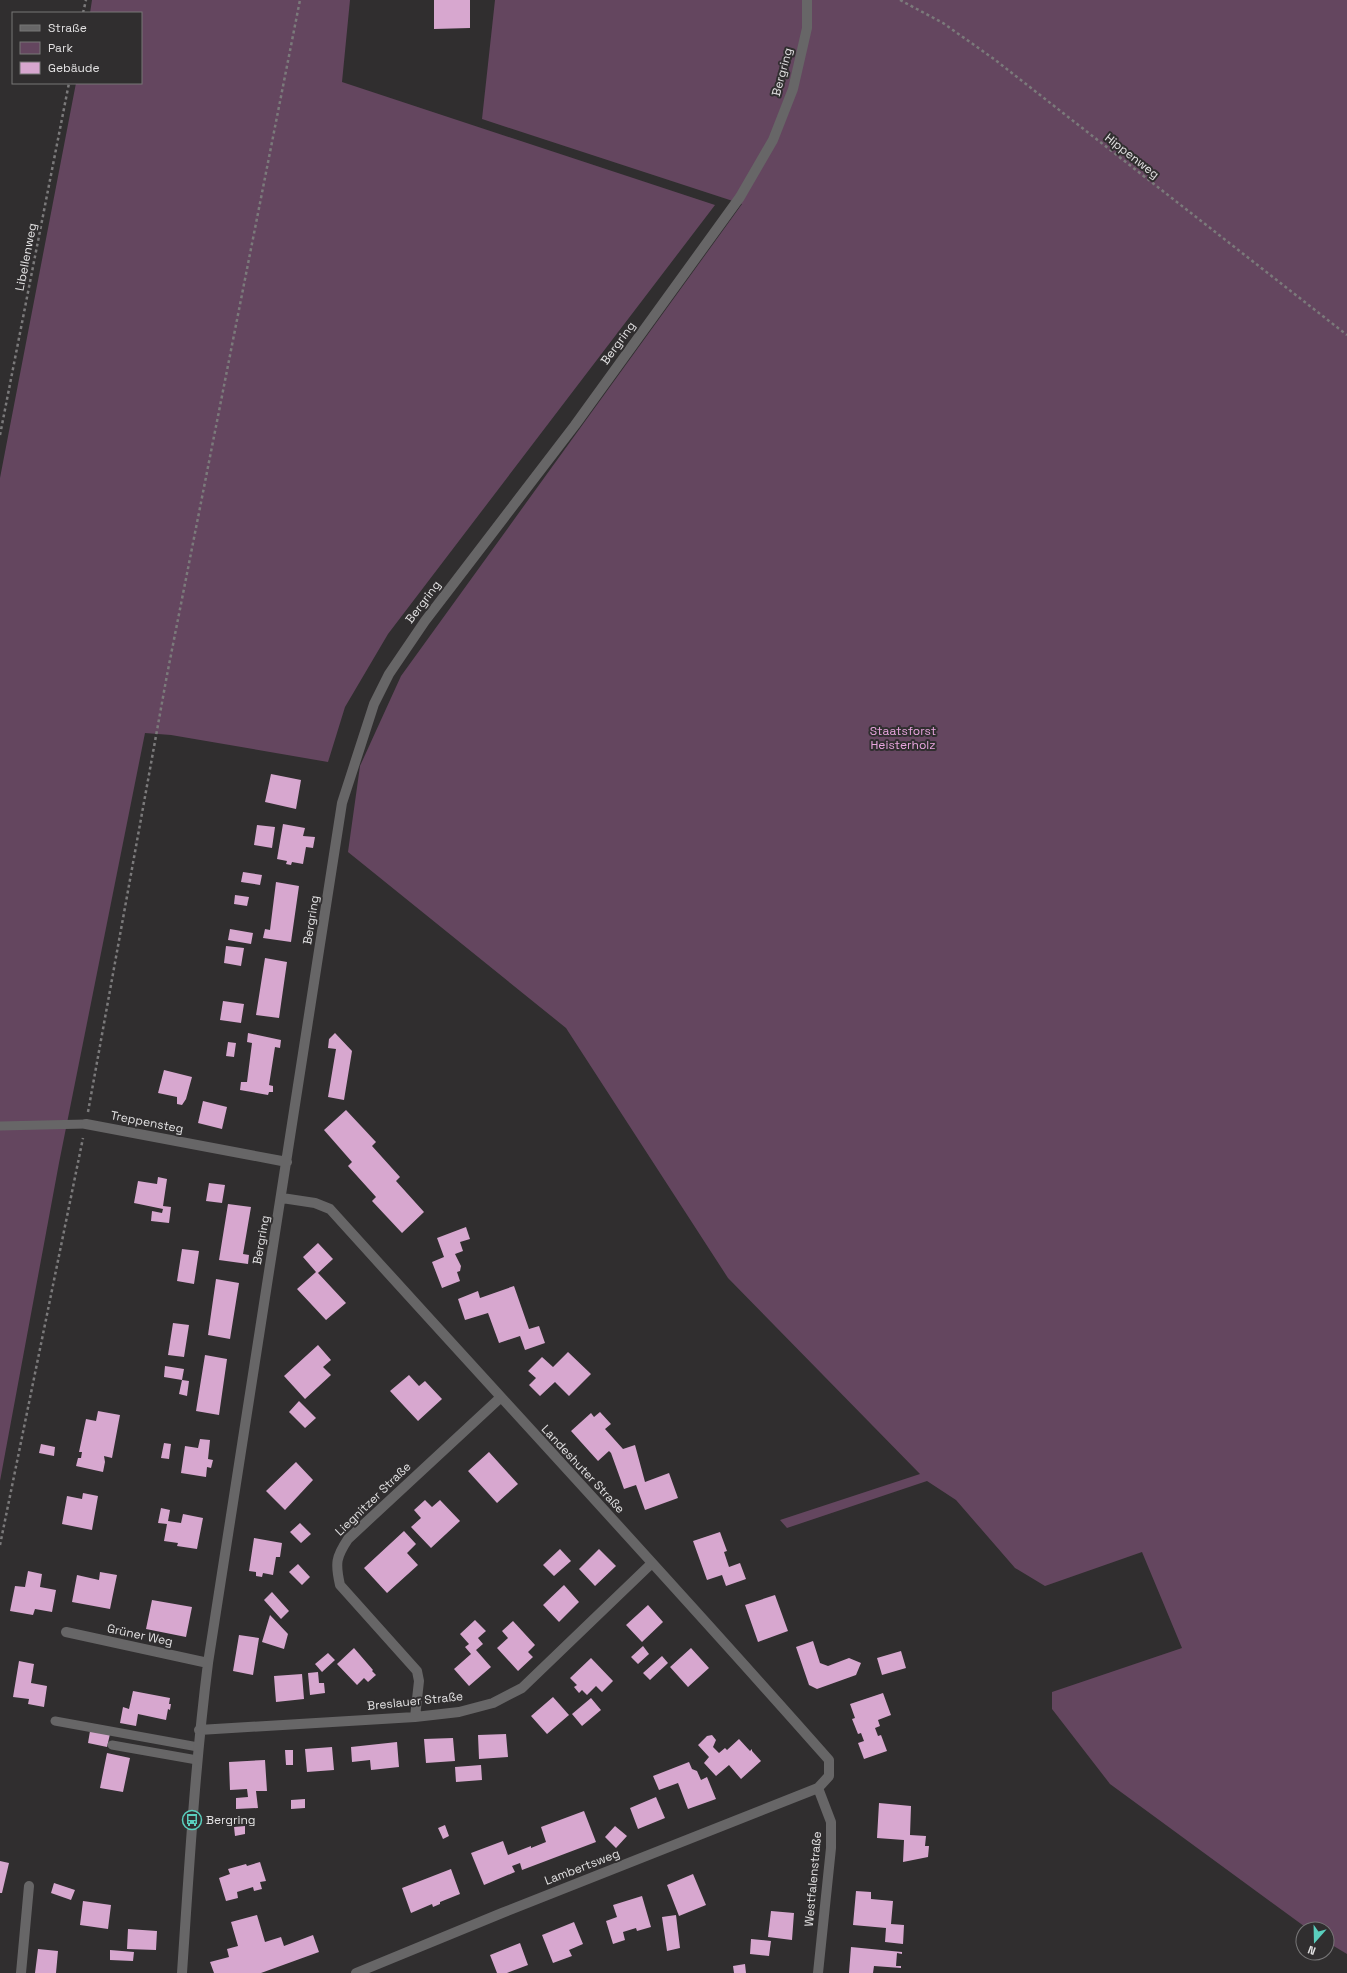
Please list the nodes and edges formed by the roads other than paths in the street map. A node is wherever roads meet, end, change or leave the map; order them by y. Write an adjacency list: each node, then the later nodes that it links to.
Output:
1 (808, 0): 4 (street, Bergring)
2 (86, 1124): 3 (lane, Treppensteg); 4 (street, Treppensteg)
3 (0, 1126)
4 (287, 1162): 5 (street, Bergring)
5 (282, 1198): 6 (street, Landeshuter Straße); 9 (street, Bergring)
6 (500, 1398): 7 (street, Landeshuter Straße); 10 (street, Liegnitzer Straße)
7 (652, 1563): 10 (street, Breslauer Straße); 16 (street, Landeshuter Straße)
8 (66, 1632): 9 (street, Grüner Weg)
9 (208, 1663): 12 (street, Bergring)
10 (415, 1716): 12 (street, Breslauer Straße)
11 (55, 1721): 14 (lane)
12 (199, 1730): 14 (street, Bergring)
13 (112, 1745): 15 (lane)
14 (198, 1747): 15 (street, Bergring)
15 (197, 1760): 19 (street, Bergring)
16 (818, 1788): 20 (street, Lambertsweg); 21 (street, Westfalenstraße)
17 (28, 1886): 18 (street)
18 (21, 1973)
19 (182, 1973)
20 (356, 1973)
21 (818, 1973)

